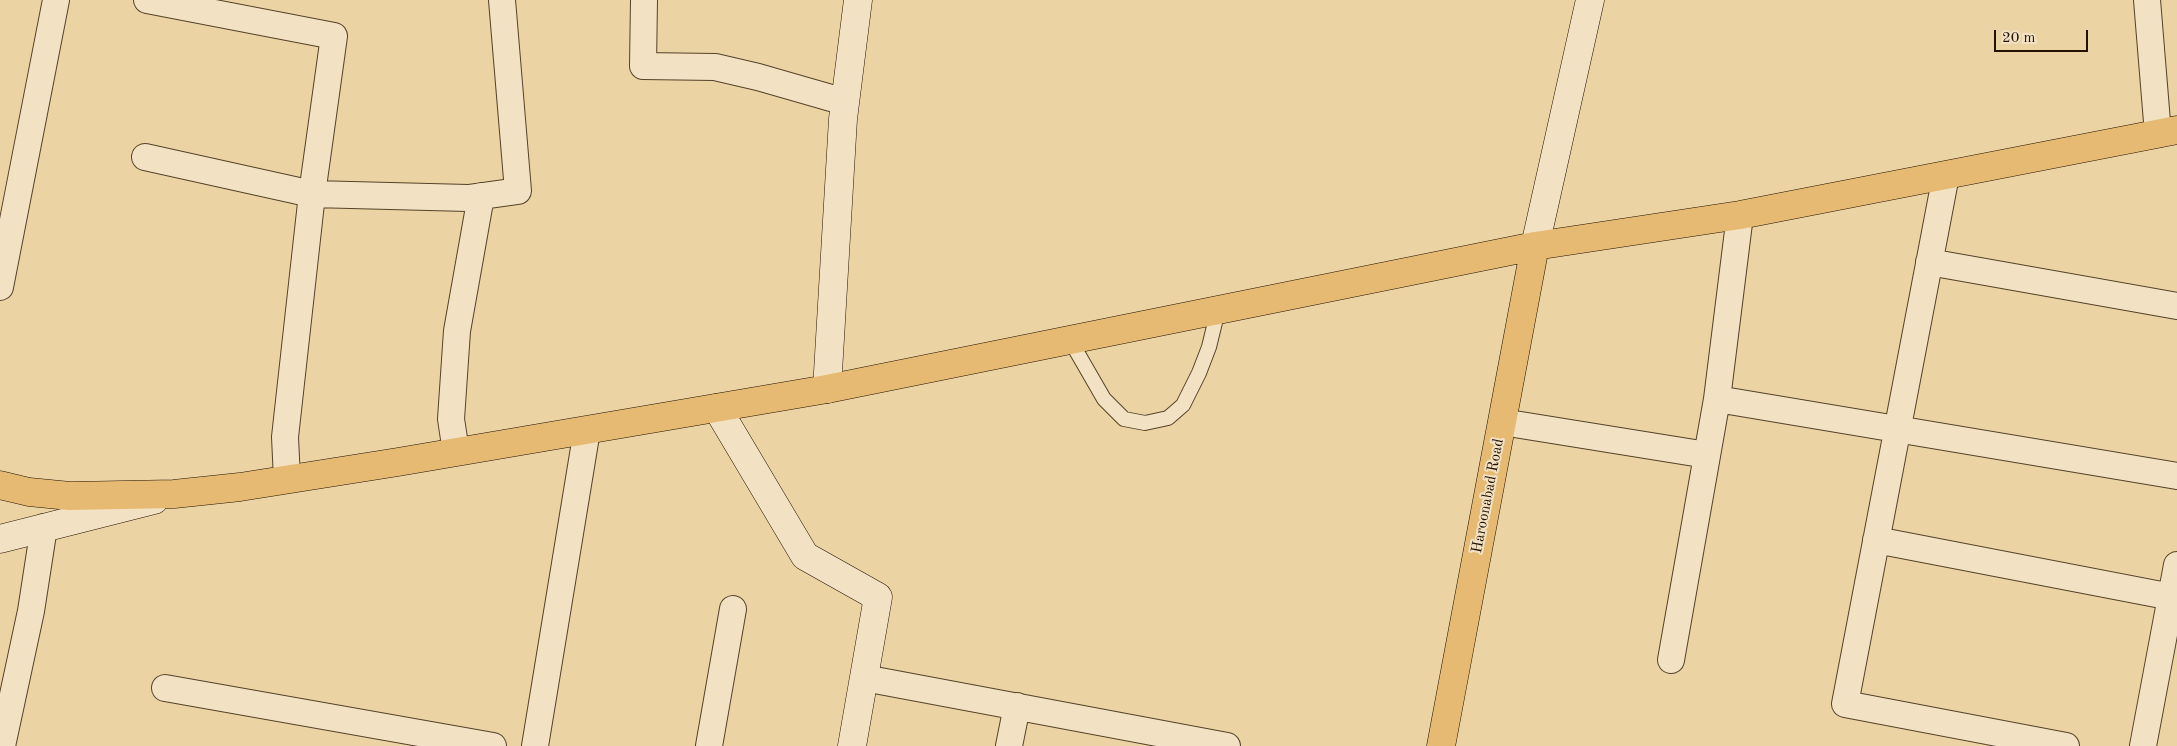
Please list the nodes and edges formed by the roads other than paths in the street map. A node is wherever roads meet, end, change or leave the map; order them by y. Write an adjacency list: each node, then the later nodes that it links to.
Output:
1 (56, 0): 12 (street)
2 (147, 0): 13 (street)
3 (502, 0): 14 (street)
4 (644, 0): 8 (street)
5 (858, 0): 8 (street)
6 (1590, 0): 16 (street)
7 (2147, 0): 9 (street)
8 (845, 102): 22 (street)
9 (2168, 132): 11 (main road)
10 (145, 156): 13 (street)
11 (1946, 175): 15 (main road); 17 (street)
12 (9, 187): 18 (street)
13 (312, 194): 14 (street); 31 (street)
14 (481, 196): 28 (street)
15 (1740, 215): 16 (main road); 23 (street)
16 (1535, 246): 20 (main road); 25 (main road, Haroonabad Road)
17 (1929, 262): 19 (street); 26 (street)
18 (0, 287)
19 (2177, 306)
20 (1218, 310): 21 (main road); 21 (lane)
21 (1070, 340): 22 (main road)
22 (827, 389): 24 (main road)
23 (1717, 399): 26 (street); 29 (street)
24 (717, 408): 27 (main road); 41 (street)
25 (1502, 422): 29 (street); 51 (main road, Haroonabad Road)
26 (1897, 429): 30 (street); 36 (street)
27 (587, 430): 28 (main road); 46 (street)
28 (456, 452): 31 (main road)
29 (1707, 455): 40 (street)
30 (2177, 476)
31 (287, 479): 33 (main road)
32 (0, 485): 33 (main road)
33 (174, 494): 34 (street)
34 (44, 527): 35 (street); 44 (street)
35 (0, 538)
36 (1876, 540): 38 (street); 52 (street)
37 (2177, 565): 38 (street)
38 (2174, 598): 53 (street)
39 (733, 609): 47 (street)
40 (1671, 660)
41 (864, 678): 43 (street); 48 (street)
42 (165, 688): 45 (street)
43 (1017, 706): 49 (street); 50 (street)
44 (2, 746)
45 (493, 746)
46 (537, 746)
47 (709, 746)
48 (852, 746)
49 (1009, 746)
50 (1227, 746)
51 (1442, 746)
52 (2066, 746)
53 (2143, 746)

